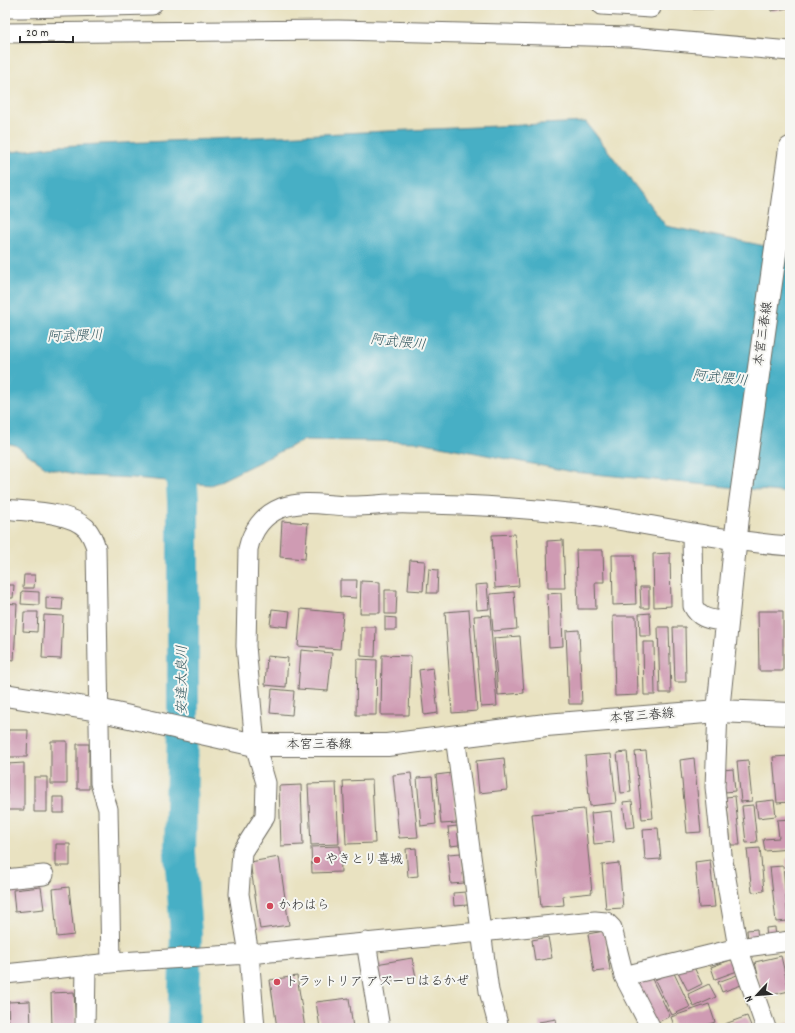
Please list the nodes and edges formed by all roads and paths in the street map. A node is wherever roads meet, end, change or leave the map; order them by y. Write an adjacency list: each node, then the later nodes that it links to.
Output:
1 (152, 5): 4 (street)
2 (602, 5): 3 (street)
3 (651, 5)
4 (17, 7)
5 (5, 33): 6 (street)
6 (790, 51)
7 (790, 148): 10 (main road, 本宮三春線)
8 (5, 509): 15 (street)
9 (692, 533): 10 (street); 12 (street); 18 (street)
10 (736, 540): 11 (street); 12 (main road, 本宮三春線)
11 (790, 546)
12 (726, 622): 14 (main road, 本宮三春線)
13 (5, 695): 15 (main road, 本宮三春線)
14 (718, 710): 16 (main road); 17 (main road, 本宮三春線); 24 (street)
15 (107, 712): 18 (main road, 本宮三春線); 26 (street)
16 (790, 714)
17 (455, 736): 18 (main road, 本宮三春線); 21 (street)
18 (255, 745): 25 (street)
19 (44, 875): 20 (street)
20 (5, 879)
21 (480, 930): 22 (street); 29 (street); 33 (street)
22 (366, 942): 25 (street); 32 (street)
23 (790, 942): 24 (street)
24 (738, 948): 29 (street); 35 (street)
25 (249, 954): 26 (street); 31 (street)
26 (115, 962): 27 (street)
27 (86, 965): 28 (street); 30 (street)
28 (5, 974)
29 (624, 976): 34 (street)
30 (85, 1028)
31 (255, 1028)
32 (380, 1028)
33 (499, 1028)
34 (651, 1028)
35 (766, 1028)

